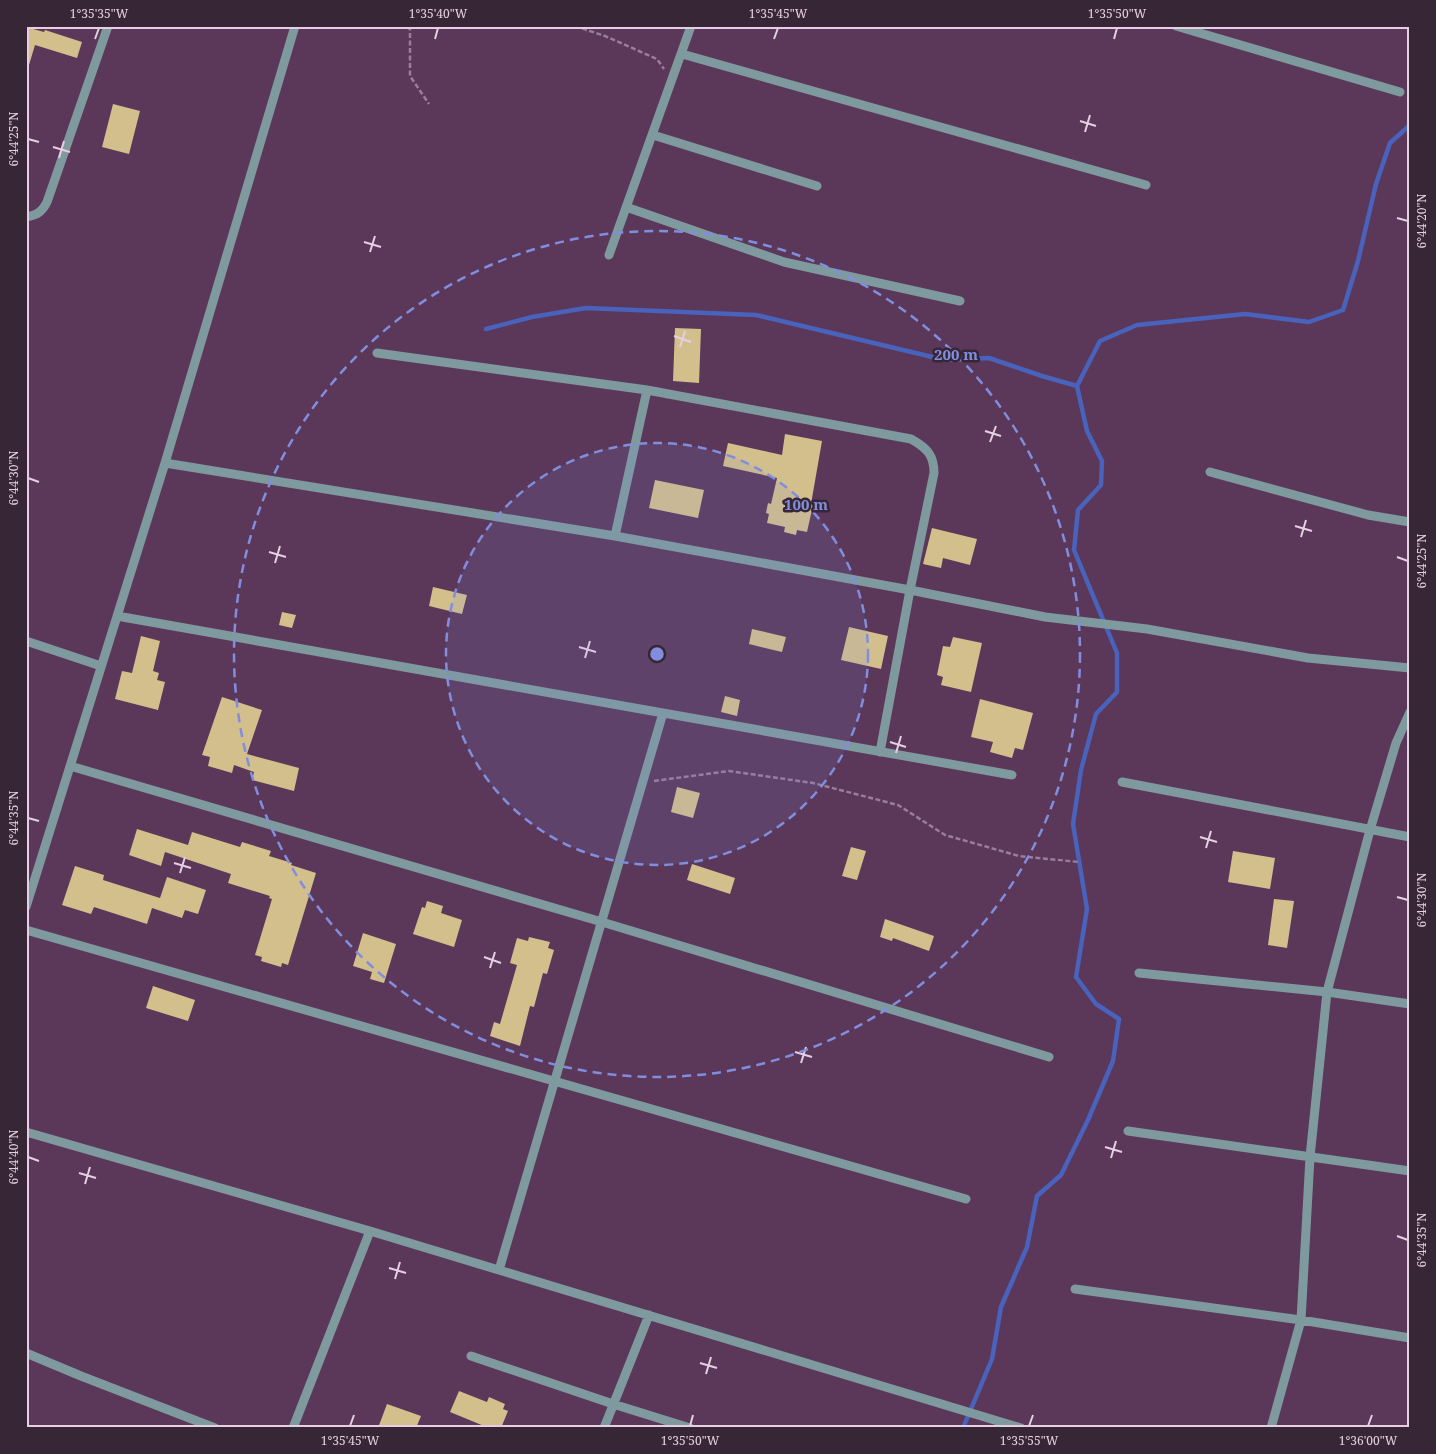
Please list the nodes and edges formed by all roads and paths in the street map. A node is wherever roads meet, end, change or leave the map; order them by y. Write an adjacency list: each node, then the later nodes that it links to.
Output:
1 (108, 26): 15 (street)
2 (295, 26): 20 (street)
3 (408, 26): 10 (path)
4 (576, 26): 8 (path)
5 (690, 26): 7 (street)
6 (1176, 26): 9 (street)
7 (682, 54): 8 (street); 13 (street)
8 (672, 81): 11 (street)
9 (1400, 92)
10 (429, 104)
11 (653, 135): 12 (street); 14 (street)
12 (817, 186)
13 (1146, 186)
14 (626, 207): 16 (street); 17 (street)
15 (26, 218)
16 (609, 255)
17 (960, 301)
18 (377, 353): 19 (street)
19 (646, 390): 23 (street); 24 (street)
20 (165, 463): 23 (street); 25 (street)
21 (1210, 472): 22 (street)
22 (1410, 522)
23 (615, 536): 24 (street)
24 (910, 590): 28 (street); 31 (street)
25 (117, 616): 27 (street); 30 (street)
26 (26, 641): 27 (street)
27 (102, 666): 32 (street)
28 (1410, 668)
29 (1410, 712): 36 (street)
30 (663, 714): 31 (street); 34 (street)
31 (880, 752): 33 (street)
32 (70, 766): 39 (street); 40 (street)
33 (1012, 775)
34 (643, 782): 38 (path); 40 (street)
35 (1122, 782): 36 (street)
36 (1370, 830): 37 (street); 43 (street)
37 (1410, 837)
38 (1079, 862)
39 (26, 907)
40 (602, 922): 45 (street); 46 (street)
41 (26, 930): 46 (street)
42 (1139, 973): 43 (street)
43 (1327, 992): 44 (street); 49 (street)
44 (1410, 1004)
45 (1049, 1058)
46 (555, 1081): 51 (street); 53 (street)
47 (1128, 1131): 49 (street)
48 (26, 1132): 52 (street)
49 (1310, 1157): 50 (street); 56 (street)
50 (1410, 1171)
51 (966, 1199)
52 (370, 1231): 53 (street); 62 (street)
53 (499, 1270): 55 (street)
54 (1075, 1289): 56 (street)
55 (649, 1315): 60 (street); 65 (street)
56 (1301, 1320): 57 (street); 66 (street)
57 (1410, 1338)
58 (26, 1353): 61 (street)
59 (471, 1356): 60 (street)
60 (613, 1404): 63 (street); 64 (street)
61 (215, 1428)
62 (293, 1428)
63 (604, 1428)
64 (690, 1428)
65 (1021, 1428)
66 (1271, 1428)

